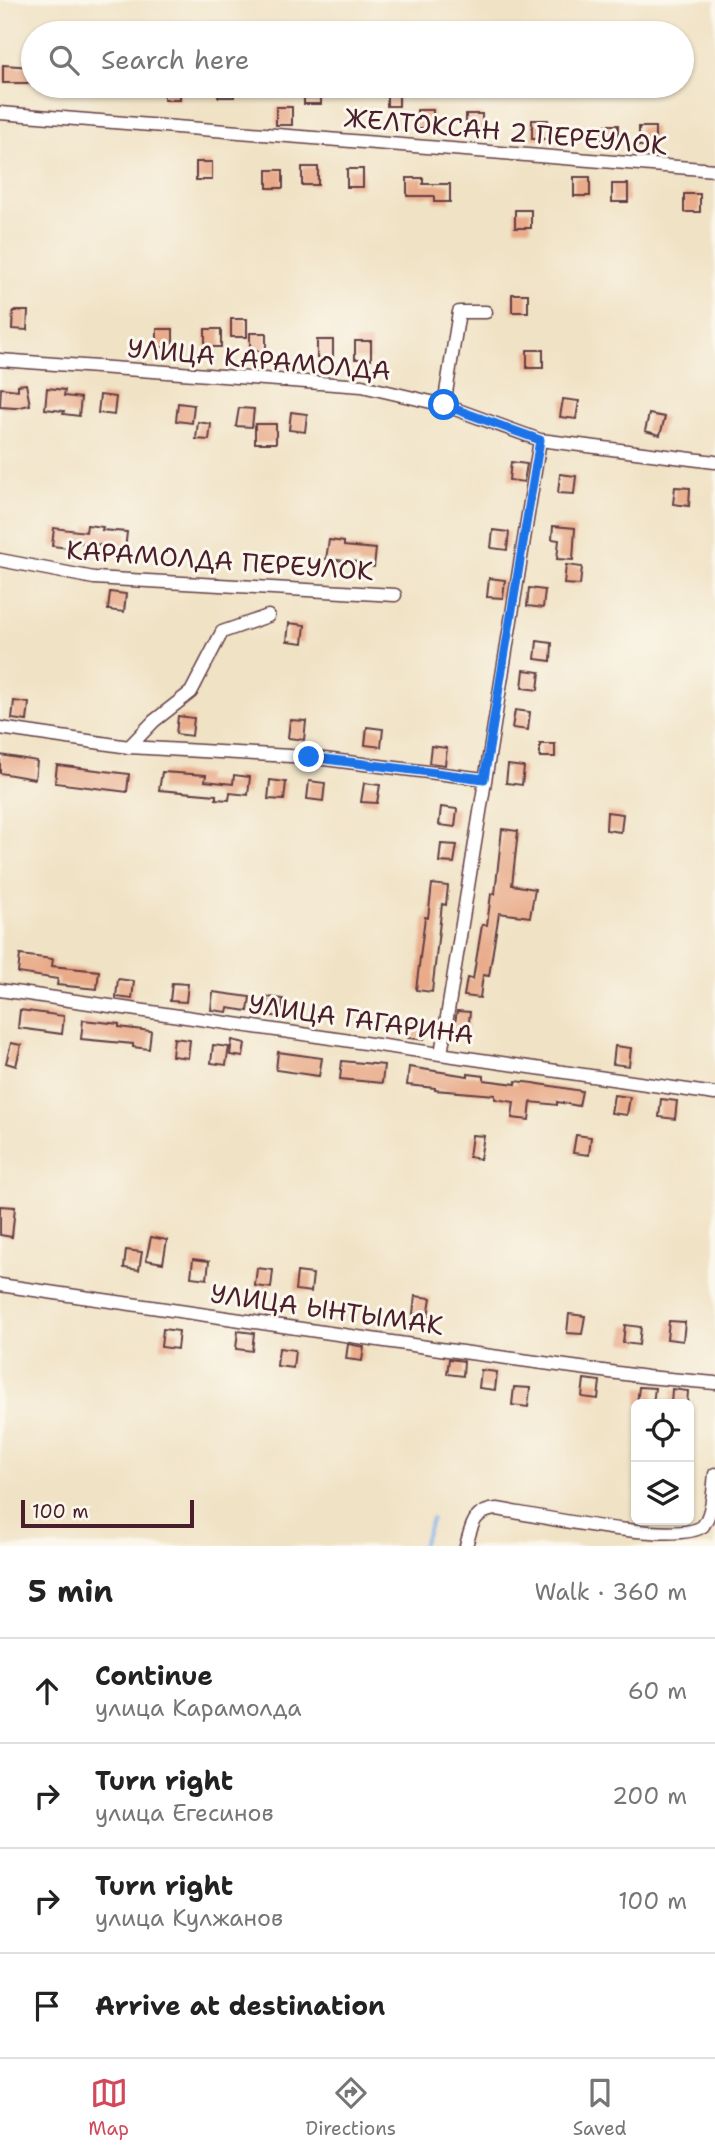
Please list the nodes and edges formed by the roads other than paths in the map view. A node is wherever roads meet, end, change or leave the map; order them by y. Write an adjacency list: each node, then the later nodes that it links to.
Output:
1 (0, 113): 2 (street, ЖЕЛТОКСАН 2 ПЕРЕУЛОК)
2 (715, 170)
3 (486, 312): 5 (street)
4 (0, 360): 5 (street, УЛИЦА КАРАМОЛДА)
5 (444, 405): 6 (street, УЛИЦА КАРАМОЛДА)
6 (540, 440): 7 (street, УЛИЦА КАРАМОЛДА); 13 (street)
7 (715, 462)
8 (0, 560): 9 (street, КАРАМОЛДА ПЕРЕУЛОК)
9 (395, 595)
10 (268, 616): 12 (street)
11 (0, 728): 12 (street)
12 (129, 747): 13 (street)
13 (484, 779): 15 (street)
14 (0, 990): 15 (street, УЛИЦА ГАГАРИНА)
15 (441, 1054): 16 (street, УЛИЦА ГАГАРИНА)
16 (715, 1094)
17 (0, 1285): 18 (street, УЛИЦА ЫНТЫМАК)
18 (715, 1383)
19 (715, 1474): 20 (street)
20 (466, 1546)

